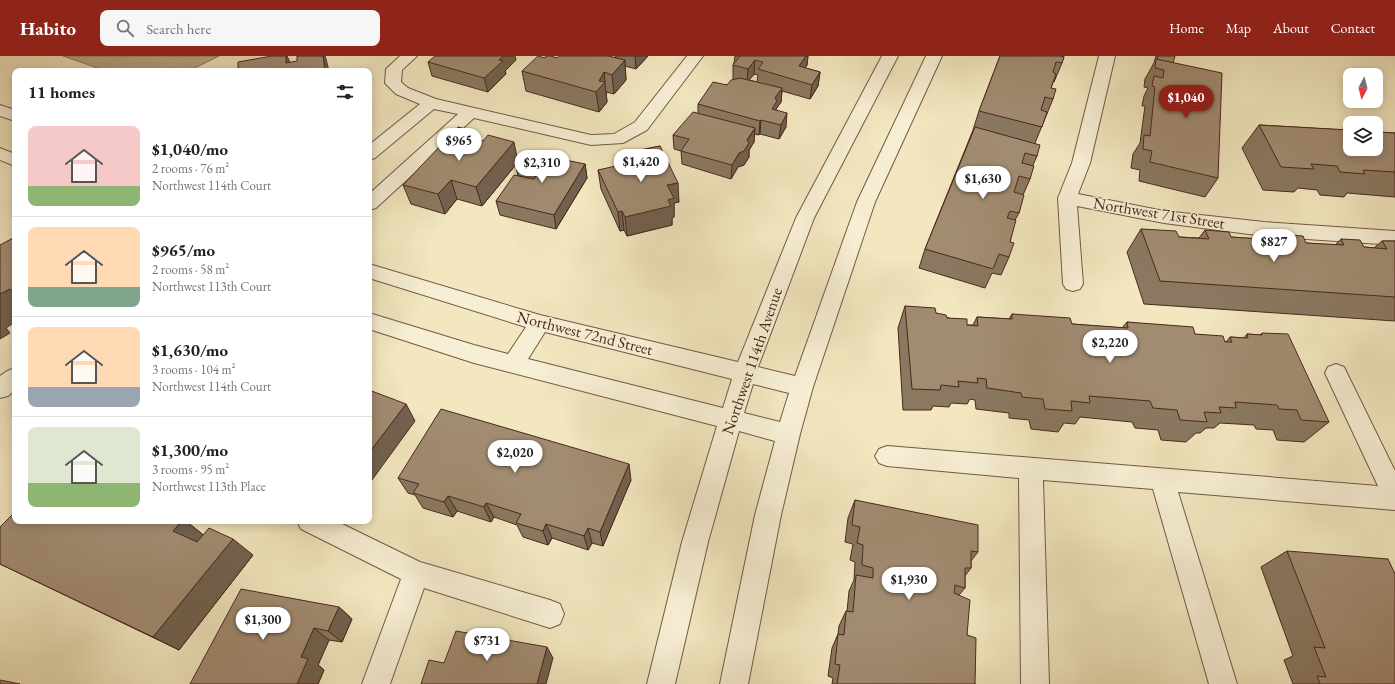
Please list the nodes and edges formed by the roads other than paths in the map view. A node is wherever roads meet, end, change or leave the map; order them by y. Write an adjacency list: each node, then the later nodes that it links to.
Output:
1 (409, 56): 6 (street)
2 (695, 56): 8 (street)
3 (890, 56): 21 (street, Northwest 114th Avenue)
4 (934, 56): 24 (street)
5 (1107, 56): 13 (street)
6 (431, 103): 8 (street); 10 (street)
7 (0, 110): 9 (street)
8 (472, 112): 14 (street)
9 (12, 115)
10 (372, 152)
11 (0, 154): 12 (street)
12 (12, 159)
13 (1066, 198): 15 (street, Northwest 71st Street); 17 (street)
14 (372, 201)
15 (1395, 238)
16 (372, 272): 19 (street, Northwest 72nd Street)
17 (1073, 284)
18 (372, 322): 20 (street)
19 (540, 323): 20 (street); 21 (street, Northwest 72nd Street)
20 (513, 364): 28 (street)
21 (745, 373): 24 (street, Northwest 72nd Street); 28 (street, Northwest 114th Avenue)
22 (1336, 373): 33 (street)
23 (12, 379): 25 (street)
24 (802, 387): 29 (street)
25 (0, 389)
26 (0, 398): 27 (street)
27 (12, 399)
28 (731, 420): 29 (street); 38 (street, Northwest 114th Avenue)
29 (788, 434): 39 (street)
30 (887, 456): 31 (street)
31 (1031, 467): 32 (street); 40 (street)
32 (1162, 479): 33 (street); 41 (street)
33 (1395, 498)
34 (316, 524): 35 (street)
35 (416, 573): 36 (street); 37 (street)
36 (550, 614)
37 (376, 684)
38 (661, 684)
39 (734, 684)
40 (1035, 684)
41 (1223, 684)

